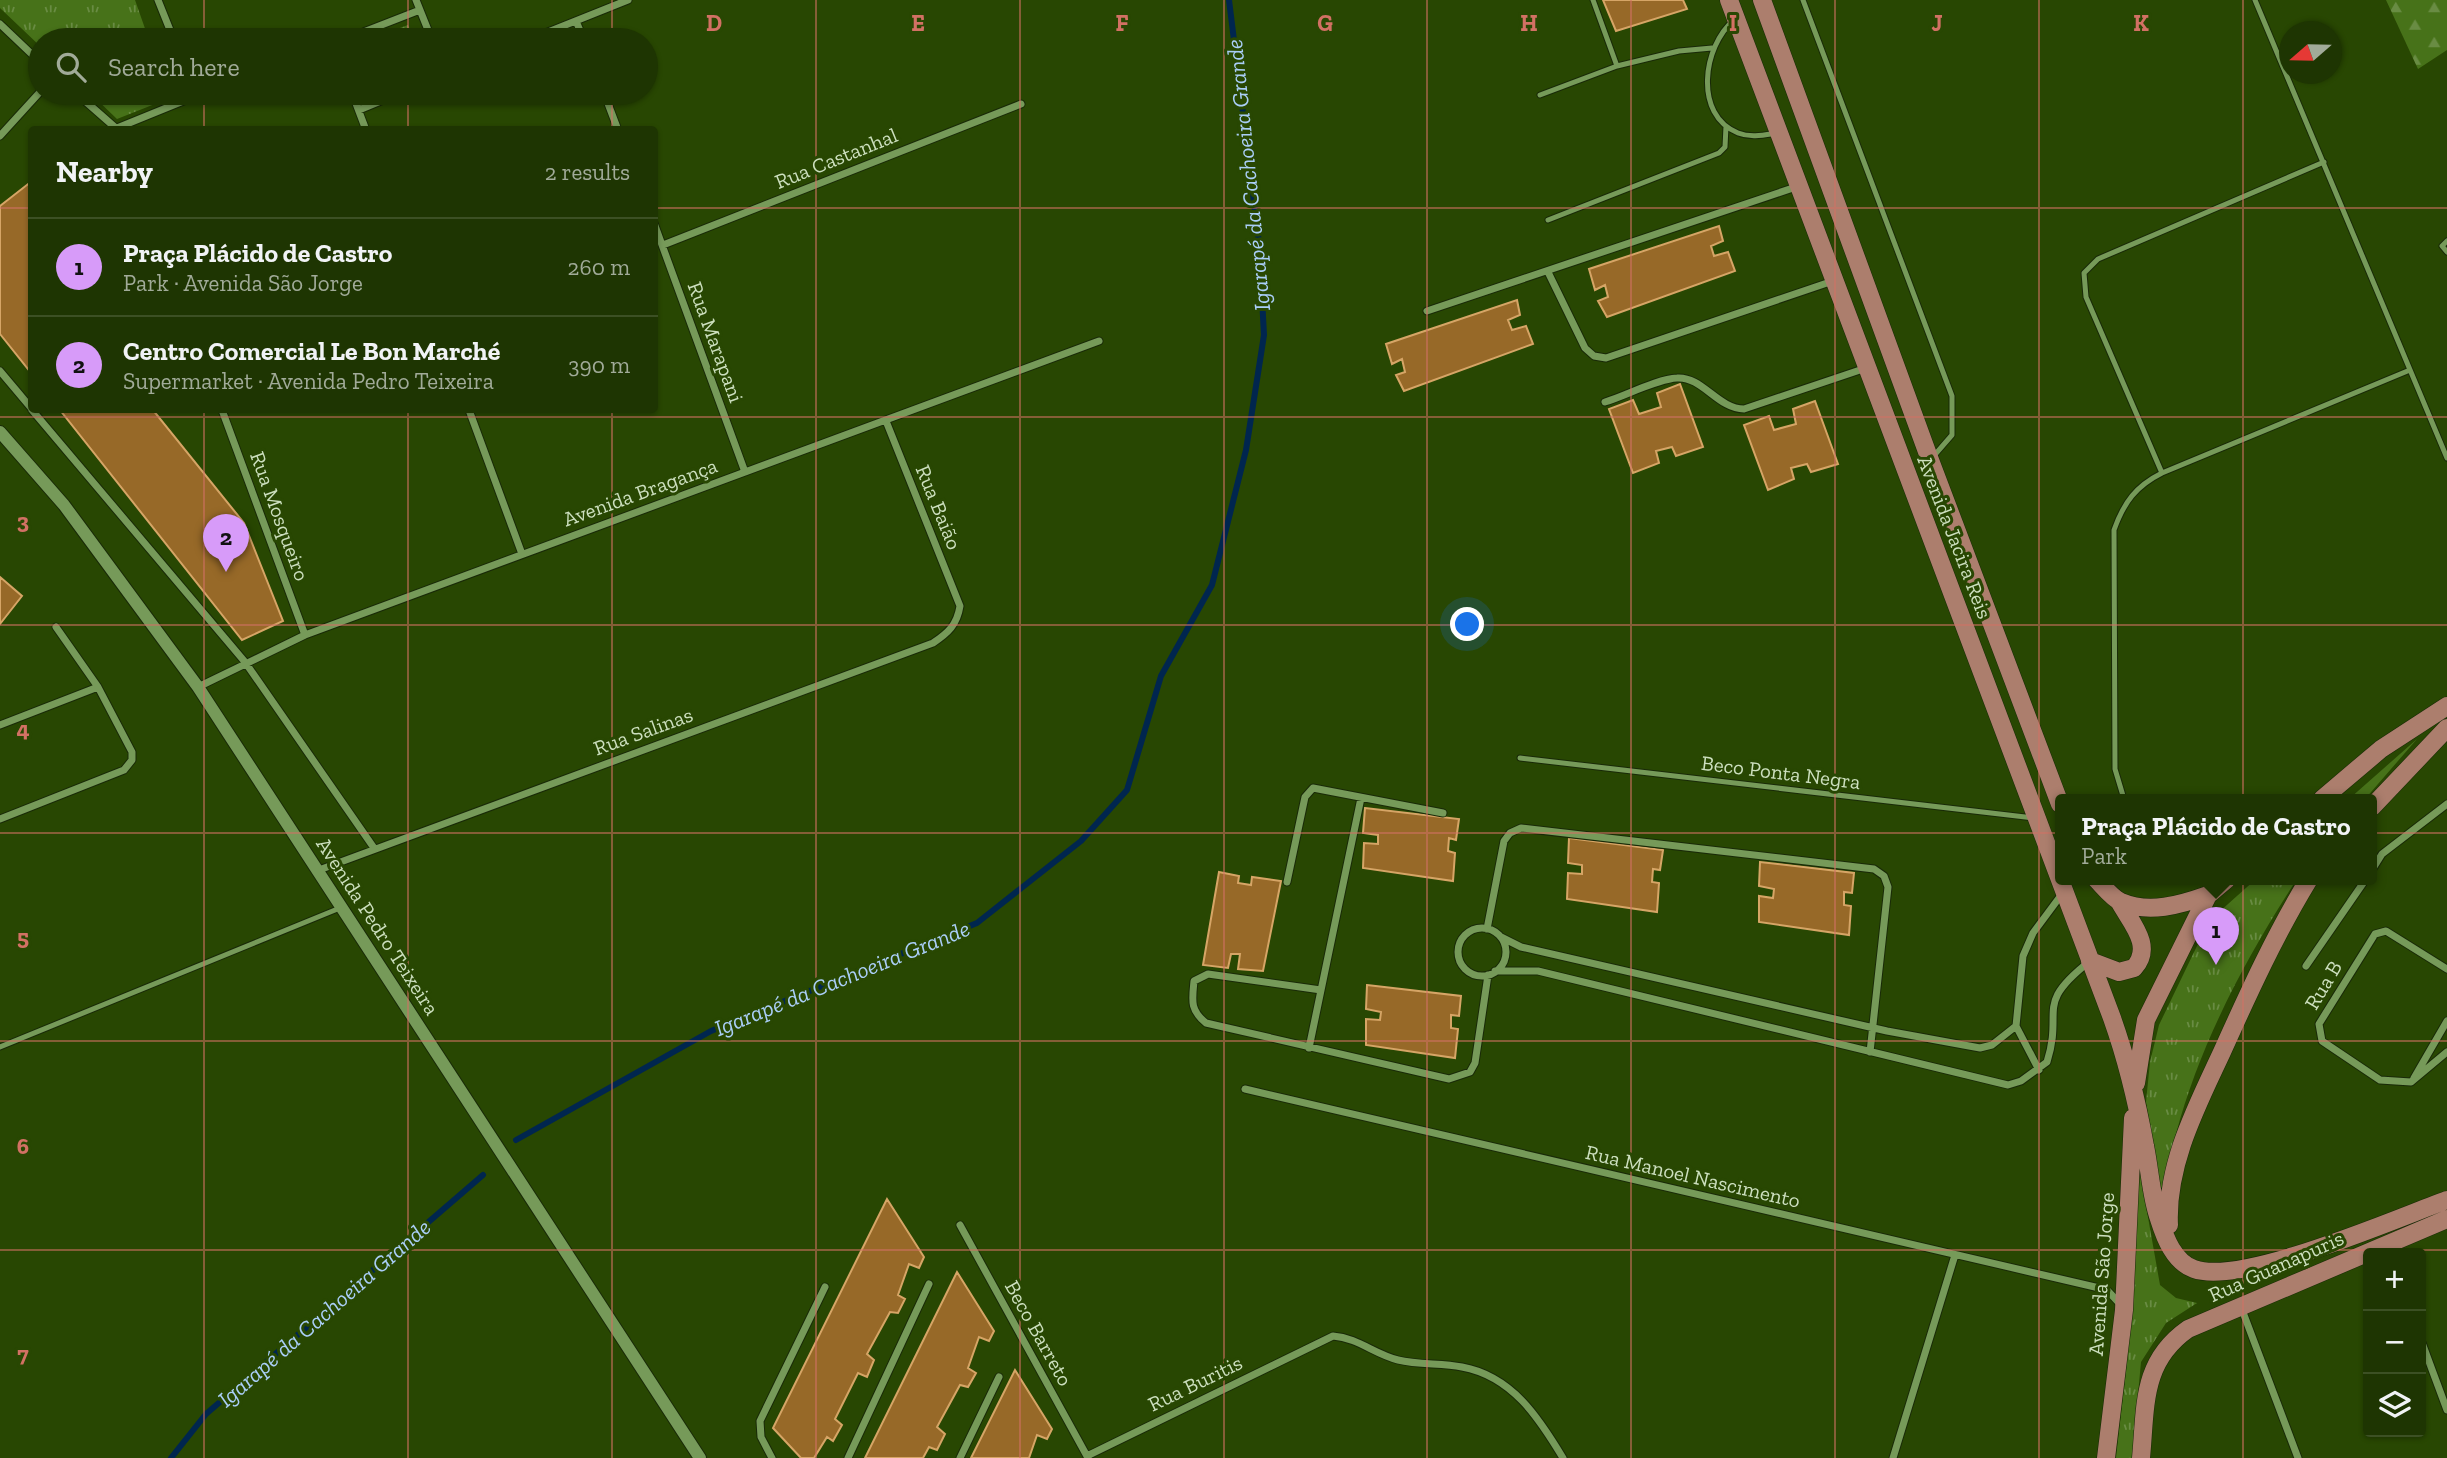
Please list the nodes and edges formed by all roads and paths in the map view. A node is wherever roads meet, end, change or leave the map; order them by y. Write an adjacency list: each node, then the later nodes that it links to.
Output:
1 (158, 0): 13 (street)
2 (416, 0): 9 (street)
3 (628, 0): 11 (street)
4 (1592, 0): 20 (lane)
5 (1729, 0): 10 (main road, Avenida Jacira Reis)
6 (1762, 0): 59 (main road, Avenida Jacira Reis)
7 (1803, 0): 59 (lane, Avenida Jacira Reis)
8 (2255, 0): 37 (lane)
9 (420, 10): 14 (street); 15 (street)
10 (1736, 18): 18 (lane); 35 (main road, Avenida Jacira Reis)
11 (576, 20): 16 (street); 17 (street)
12 (0, 24): 19 (street)
13 (169, 28)
14 (374, 28)
15 (427, 28)
16 (557, 28)
17 (579, 28)
18 (1712, 48): 20 (lane); 34 (lane)
19 (28, 51)
20 (1617, 66): 21 (lane)
21 (1540, 95)
22 (1021, 104): 42 (street, Rua Castanhal)
23 (28, 105): 36 (street)
24 (90, 105): 30 (street)
25 (172, 105): 31 (street)
26 (357, 105): 29 (street)
27 (371, 105): 29 (street)
28 (609, 105): 33 (street)
29 (359, 110): 32 (street)
30 (114, 126)
31 (125, 126)
32 (365, 126)
33 (616, 126)
34 (1726, 126): 35 (lane); 39 (lane)
35 (1779, 133): 38 (main road, Avenida Jacira Reis)
36 (0, 136)
37 (2324, 162): 49 (lane); 61 (lane)
38 (1799, 186): 44 (street); 45 (main road, Avenida Jacira Reis)
39 (1548, 220)
40 (658, 233): 42 (street, Rua Marapani)
41 (2447, 241): 43 (lane)
42 (663, 245): 60 (street, Rua Marapani)
43 (2447, 252)
44 (1548, 272): 45 (street); 46 (street)
45 (1833, 281): 48 (main road, Avenida Jacira Reis)
46 (1427, 311)
47 (1099, 341): 56 (street, Avenida Bragança)
48 (1866, 368): 51 (street); 81 (main road, Avenida Jacira Reis)
49 (2410, 370): 58 (lane); 61 (lane)
50 (0, 371): 52 (street, Avenida Pedro Teixeira)
51 (1605, 402)
52 (28, 404)
53 (35, 413): 66 (street, Avenida Pedro Teixeira)
54 (223, 413): 65 (street, Rua Mosqueiro)
55 (470, 413): 62 (street)
56 (886, 421): 60 (street, Avenida Bragança); 63 (street, Rua Baião)
57 (0, 432): 68 (street, Avenida Pedro Teixeira)
58 (2447, 458)
59 (1930, 460): 73 (main road, Avenida Jacira Reis)
60 (745, 472): 62 (street, Avenida Bragança)
61 (2162, 473): 74 (lane)
62 (522, 554): 65 (street, Avenida Bragança)
63 (960, 606): 82 (street, Rua Salinas)
64 (56, 627): 67 (street)
65 (305, 635): 66 (street, Avenida Bragança)
66 (245, 662): 68 (street, Avenida Bragança); 82 (street, Avenida Pedro Teixeira)
67 (98, 687): 70 (street); 80 (street)
68 (198, 687): 85 (street, Avenida Pedro Teixeira)
69 (2447, 706): 75 (main road)
70 (0, 725)
71 (2447, 727): 77 (main road)
72 (1520, 758): 81 (lane, Beco Ponta Negra)
73 (2056, 794)
74 (2122, 794)
75 (2328, 794)
76 (1361, 798): 79 (street); 86 (street); 102 (street)
77 (2377, 802)
78 (2447, 804): 83 (street)
79 (1443, 813)
80 (0, 819)
81 (2037, 819): 84 (main road, Avenida Jacira Reis)
82 (374, 848): 85 (street, Rua Salinas)
83 (2377, 862)
84 (2055, 867)
85 (319, 870): 95 (street, Avenida Pedro Teixeira)
86 (1287, 882)
87 (2062, 885): 92 (main road, Avenida Jacira Reis)
88 (2102, 885): 94 (main road)
89 (2220, 885): 93 (main road, Avenida São Jorge)
90 (2305, 885): 117 (main road)
91 (2361, 885): 99 (street)
92 (2064, 891): 98 (main road, Avenida Jacira Reis); 104 (street)
93 (2207, 895): 94 (main road); 113 (main road, Avenida São Jorge)
94 (2119, 901): 98 (main road)
95 (343, 907): 106 (lane); 129 (street, Avenida Pedro Teixeira)
96 (1487, 929): 97 (street); 101 (street); 105 (street)
97 (1500, 937): 101 (street); 105 (street)
98 (2090, 961): 110 (street); 113 (main road, Avenida Jacira Reis)
99 (2306, 966)
100 (2447, 969): 111 (street, Rua B)
101 (1492, 973): 107 (street); 108 (street)
102 (1321, 990): 107 (street); 107 (street)
103 (2447, 1021): 111 (street)
104 (2016, 1026): 105 (street); 110 (street)
105 (1873, 1028): 108 (street)
106 (0, 1047)
107 (1309, 1048)
108 (1870, 1052): 110 (street)
109 (2447, 1052): 111 (street)
110 (2039, 1070)
111 (2411, 1082)
112 (1245, 1089): 119 (street, Rua Manoel Nascimento)
113 (2135, 1092): 117 (main road, Avenida São Jorge); 124 (main road, Avenida São Jorge)
114 (2447, 1200): 117 (main road, Rua Guanapuris)
115 (2447, 1219): 118 (main road, Rua Guanapuris)
116 (960, 1225): 128 (street, Beco Barreto)
117 (2170, 1246)
118 (2386, 1248)
119 (1955, 1255): 124 (street, Rua Manoel Nascimento); 134 (street)
120 (2363, 1257): 123 (main road, Rua Guanapuris)
121 (929, 1284): 131 (street)
122 (825, 1287): 130 (street)
123 (2241, 1306): 136 (main road, Rua Guanapuris); 137 (street)
124 (2124, 1310): 135 (main road, Avenida São Jorge)
125 (2426, 1353): 127 (street)
126 (999, 1377): 132 (street)
127 (2447, 1410)
128 (1087, 1457): 133 (street, Rua Buritis)
129 (700, 1458)
130 (772, 1458)
131 (848, 1458)
132 (960, 1458)
133 (1563, 1458)
134 (1893, 1458)
135 (2106, 1458)
136 (2141, 1458)
137 (2298, 1458)

